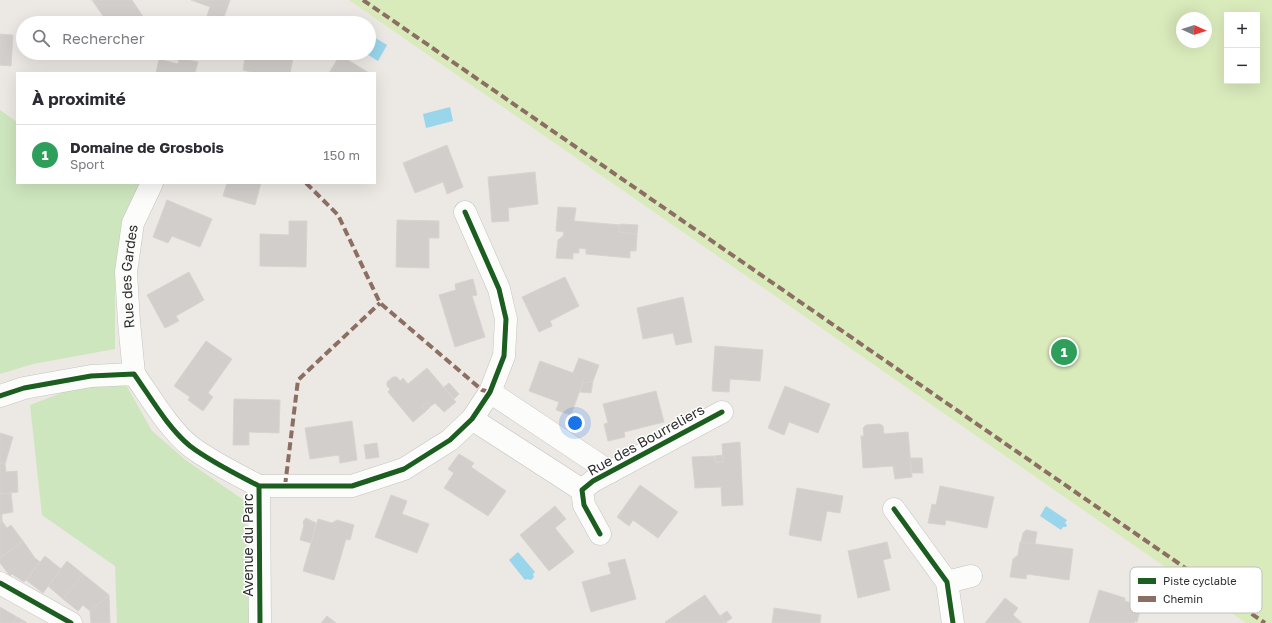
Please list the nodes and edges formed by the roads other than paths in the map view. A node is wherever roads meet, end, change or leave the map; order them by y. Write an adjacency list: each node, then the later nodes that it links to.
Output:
1 (152, 184): 3 (street, Rue des Gardes)
2 (465, 212): 4 (street)
3 (134, 374): 5 (street); 9 (street, Avenue du Parc)
4 (490, 392): 7 (street); 8 (street, Rue des Bourreliers)
5 (0, 396)
6 (722, 412): 8 (street, Rue des Bourreliers)
7 (472, 419): 9 (street); 10 (street, Rue des Bourreliers)
8 (610, 472): 10 (street, Rue des Bourreliers)
9 (260, 486): 17 (street, Avenue du Parc)
10 (582, 490): 12 (street, Rue des Bourreliers)
11 (894, 508): 14 (street)
12 (600, 534)
13 (971, 576): 14 (street)
14 (948, 582): 18 (street)
15 (0, 583): 16 (street)
16 (71, 623)
17 (260, 623)
18 (953, 623)

